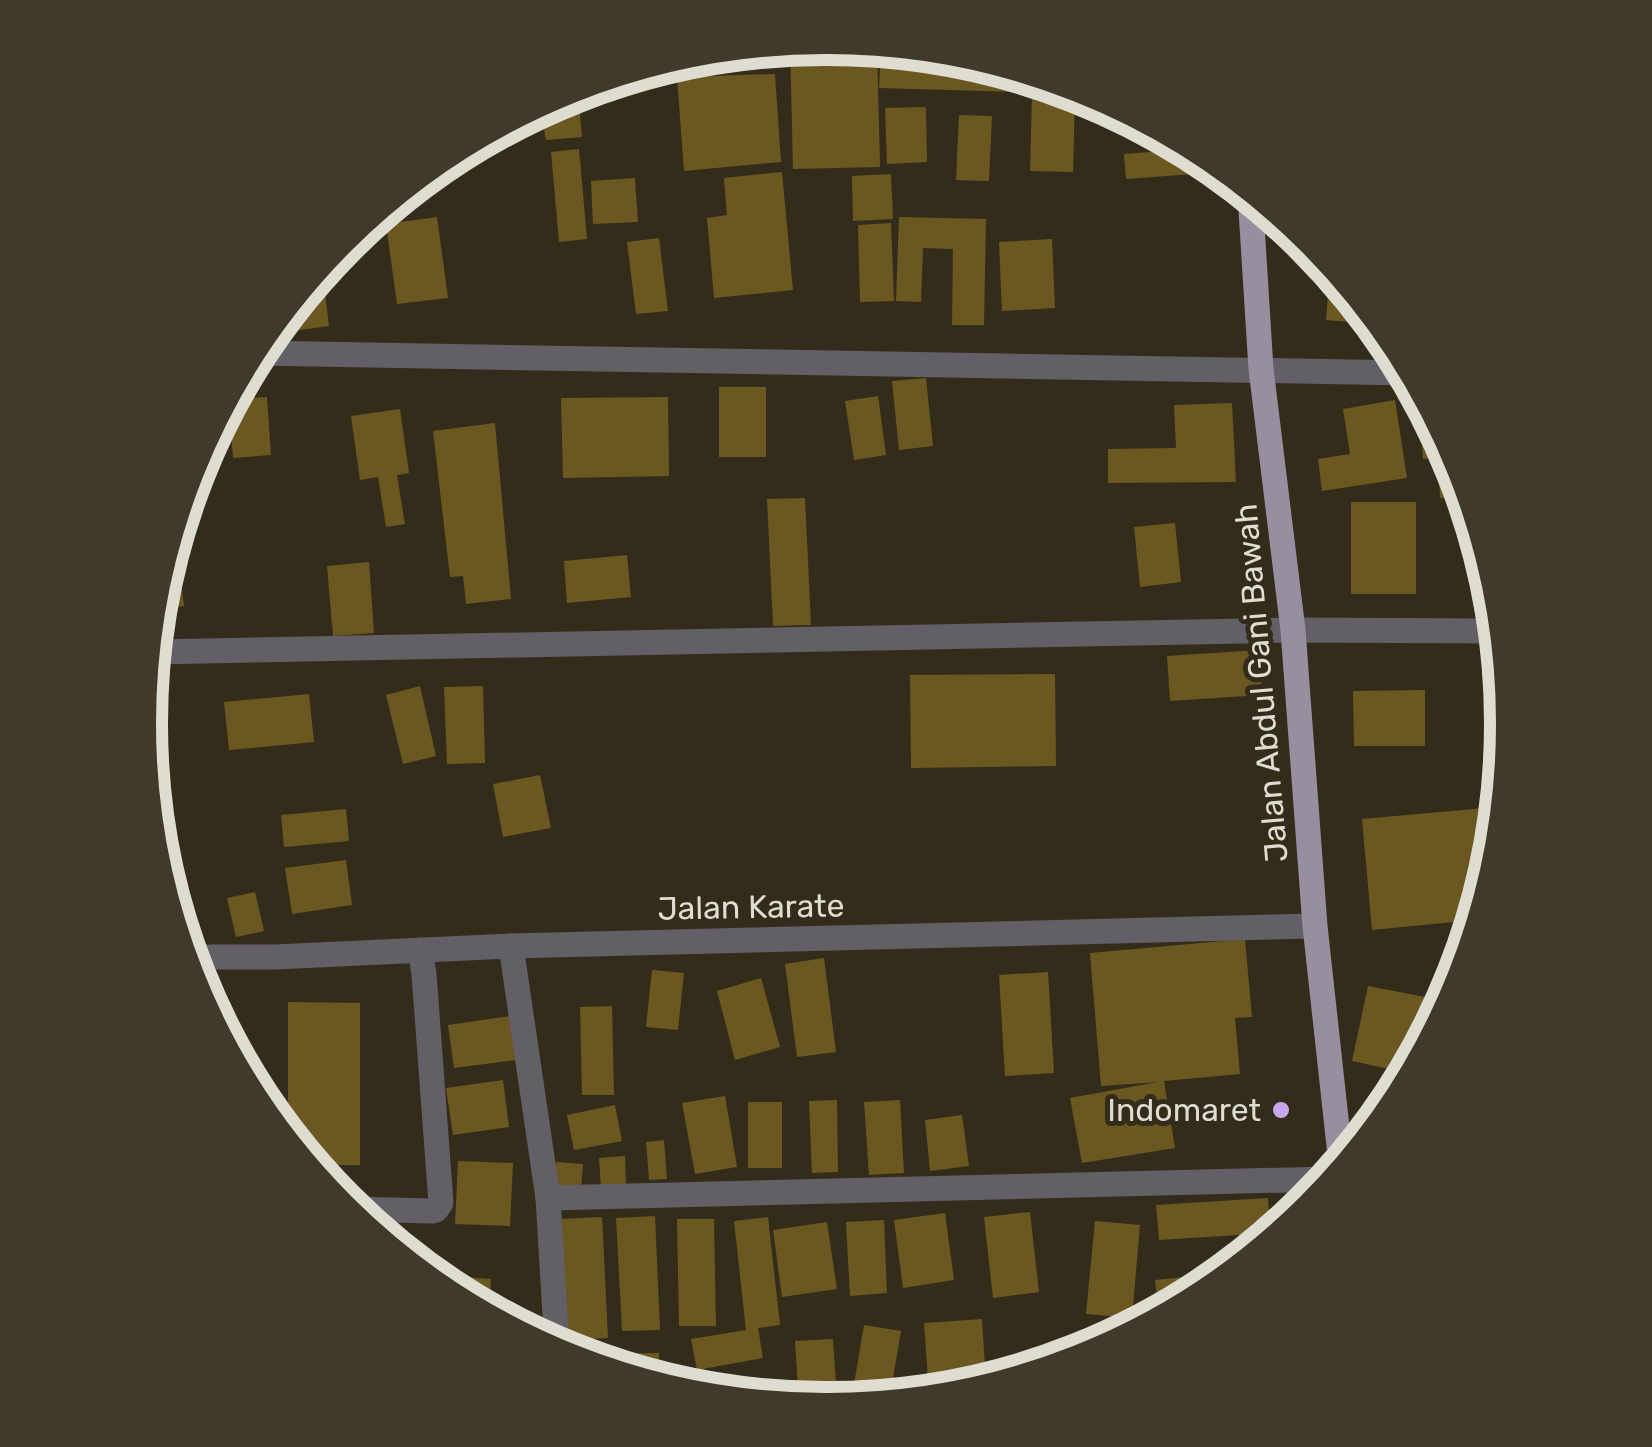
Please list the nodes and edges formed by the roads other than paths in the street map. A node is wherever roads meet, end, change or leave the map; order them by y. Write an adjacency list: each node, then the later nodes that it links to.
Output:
1 (1251, 215): 3 (main road, Jalan Abdul Gani Bawah)
2 (275, 353): 3 (street)
3 (1261, 369): 4 (street); 5 (main road, Jalan Abdul Gani Bawah)
4 (1389, 373)
5 (1293, 630): 6 (street); 7 (street); 8 (main road, Jalan Abdul Gani Bawah)
6 (1483, 631)
7 (167, 652)
8 (1316, 926): 9 (street, Jalan Karate); 12 (main road, Jalan Abdul Gani Bawah)
9 (511, 946): 10 (street, Jalan Karate); 14 (street)
10 (420, 950): 11 (street, Jalan Karate); 15 (street)
11 (206, 957)
12 (1339, 1144)
13 (1307, 1180): 14 (street)
14 (548, 1198): 16 (street)
15 (375, 1210)
16 (555, 1329)

